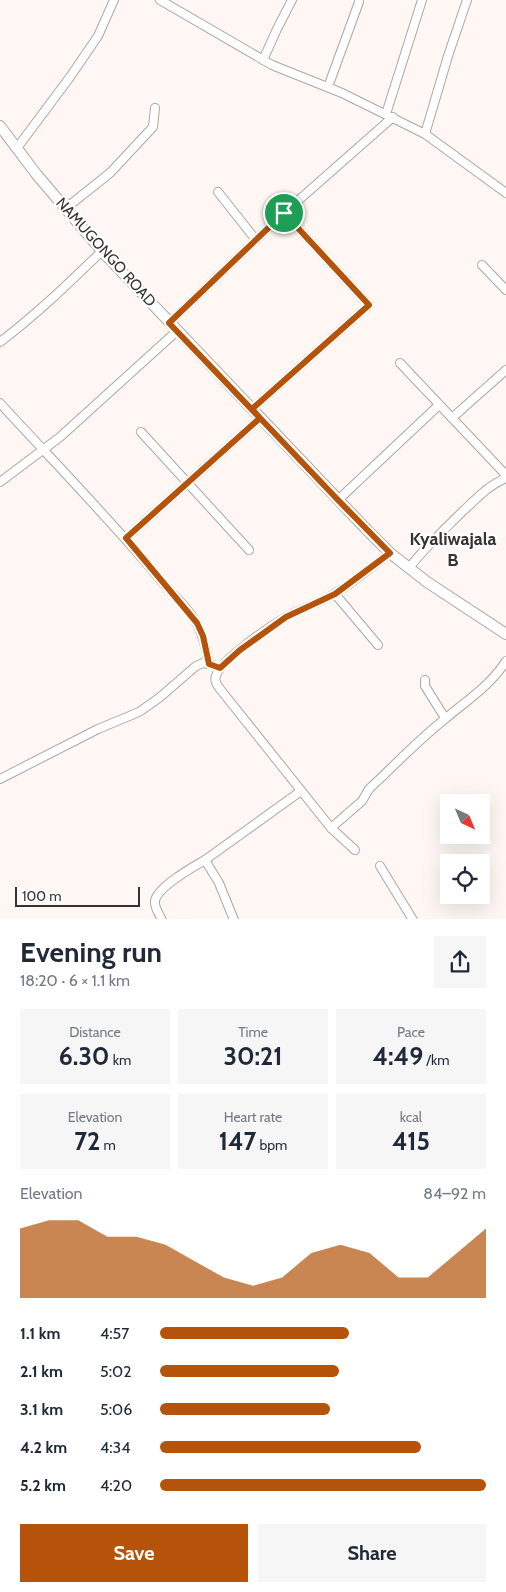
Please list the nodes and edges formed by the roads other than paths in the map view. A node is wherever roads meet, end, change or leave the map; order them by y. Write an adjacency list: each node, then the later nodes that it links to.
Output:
1 (114, 0): 13 (street)
2 (160, 0): 7 (street)
3 (292, 0): 7 (street)
4 (422, 0): 10 (street)
5 (467, 0): 12 (street)
6 (359, 2): 8 (street)
7 (263, 60): 8 (street)
8 (328, 87): 10 (street)
9 (156, 108): 16 (street)
10 (390, 116): 12 (street); 17 (street)
11 (0, 126): 13 (main road, NAMUGONGO ROAD)
12 (425, 134): 15 (street)
13 (17, 148): 16 (main road, NAMUGONGO ROAD)
14 (218, 192): 18 (street)
15 (506, 193)
16 (66, 208): 19 (main road, NAMUGONGO ROAD)
17 (284, 213): 18 (street); 29 (street)
18 (256, 240): 22 (street)
19 (102, 251): 22 (main road, NAMUGONGO ROAD); 24 (street)
20 (482, 265): 21 (street)
21 (506, 290)
22 (169, 323): 23 (main road, NAMUGONGO ROAD)
23 (177, 331): 29 (main road, NAMUGONGO ROAD); 33 (street)
24 (0, 342)
25 (400, 363): 28 (street)
26 (506, 370): 31 (street)
27 (0, 403): 33 (street)
28 (439, 405): 31 (street); 37 (street)
29 (252, 409): 30 (main road, NAMUGONGO ROAD)
30 (260, 418): 36 (street); 37 (main road, NAMUGONGO ROAD)
31 (452, 418): 34 (street)
32 (141, 432): 36 (street)
33 (43, 450): 35 (street); 38 (street)
34 (506, 476): 41 (street)
35 (0, 482)
36 (188, 483): 38 (street); 39 (street)
37 (338, 500): 40 (main road, NAMUGONGO ROAD)
38 (126, 538): 46 (street)
39 (249, 550)
40 (390, 553): 41 (main road, NAMUGONGO ROAD); 42 (street)
41 (409, 568): 43 (main road, NAMUGONGO ROAD)
42 (335, 594): 44 (street); 47 (street)
43 (506, 634)
44 (378, 645)
45 (506, 661): 49 (street)
46 (209, 664): 47 (street); 50 (street)
47 (220, 668): 51 (street)
48 (425, 680): 49 (street)
49 (445, 718): 52 (street)
50 (0, 779)
51 (301, 791): 52 (street); 54 (street)
52 (331, 828): 53 (street)
53 (355, 850)
54 (205, 860): 56 (street); 57 (street)
55 (380, 866): 58 (street)
56 (162, 919)
57 (234, 919)
58 (412, 919)

